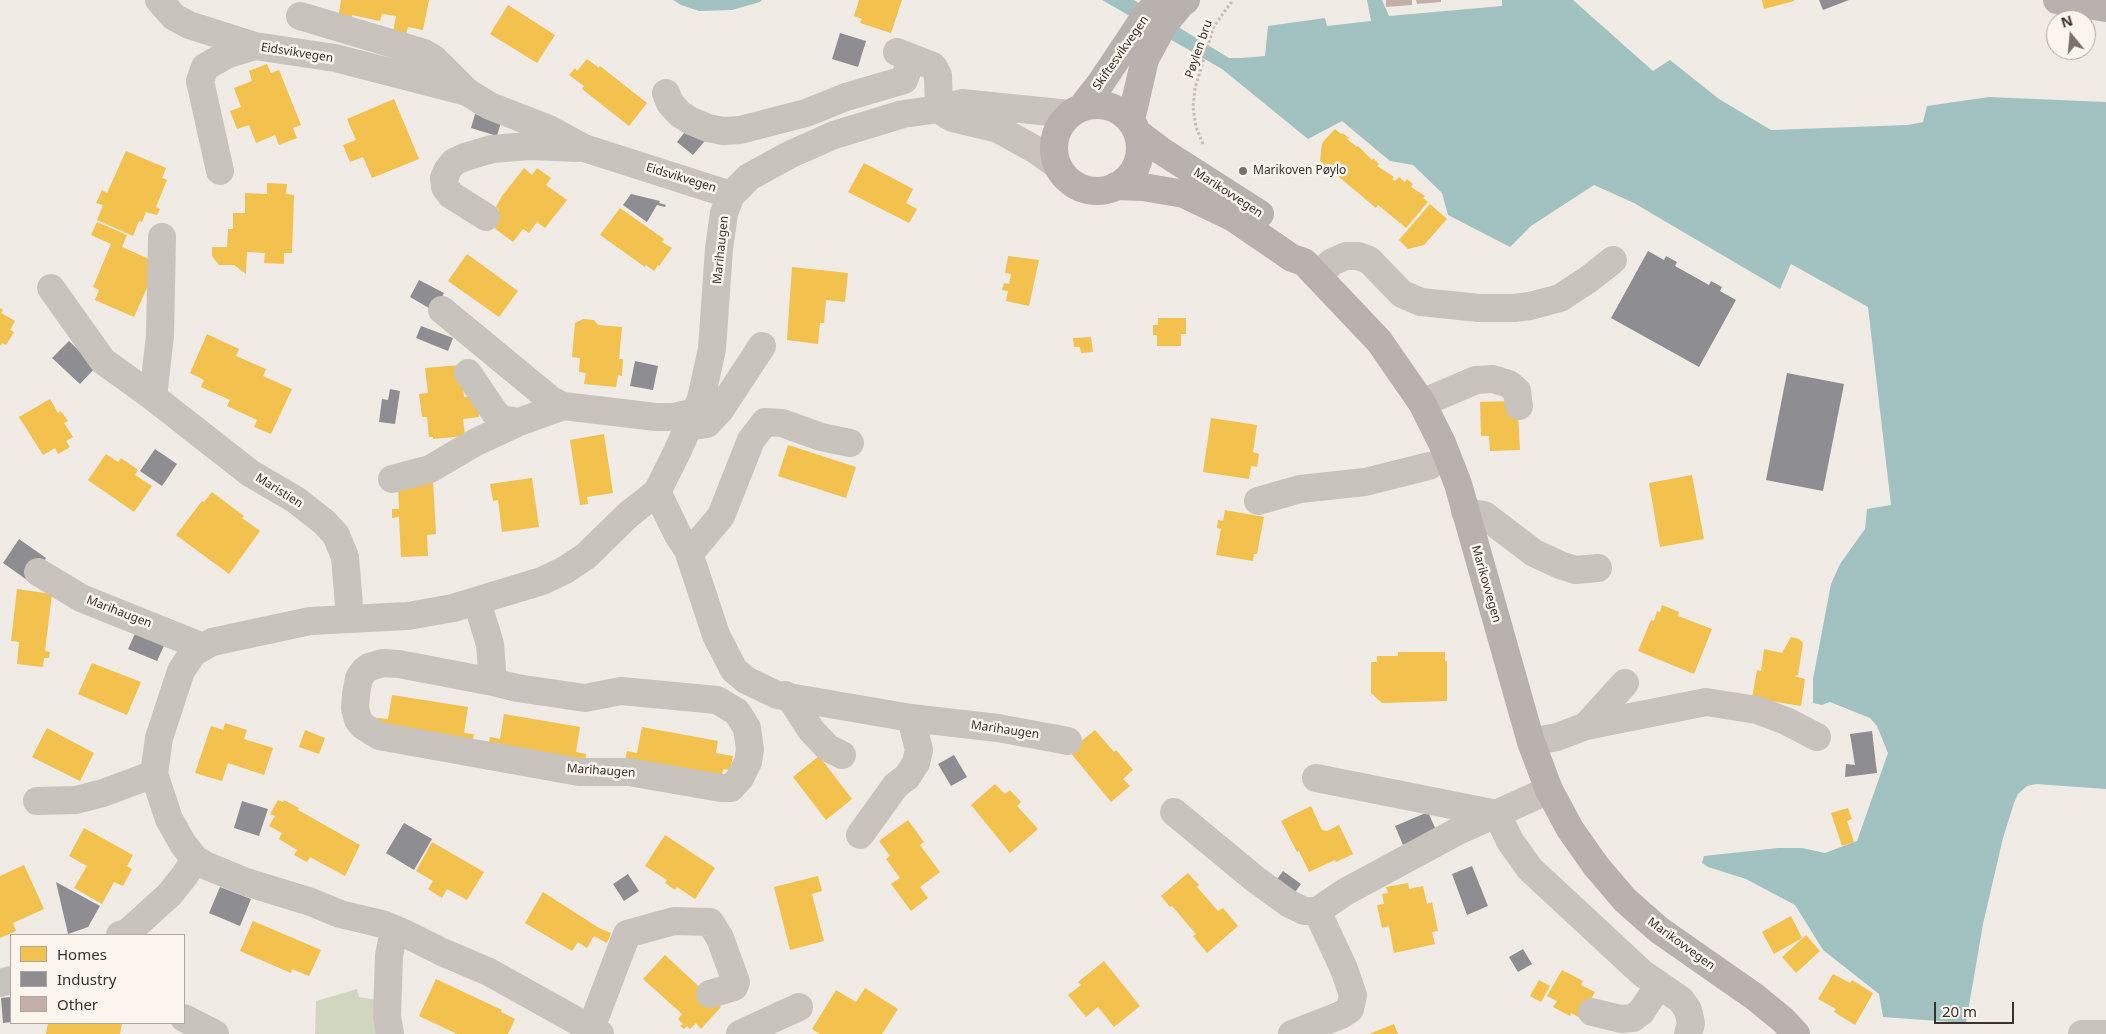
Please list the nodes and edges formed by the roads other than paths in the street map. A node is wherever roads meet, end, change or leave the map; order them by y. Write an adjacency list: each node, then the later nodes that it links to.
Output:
1 (159, 0): 7 (street)
2 (1162, 0): 11 (main road, Skiftesvikvegen)
3 (1186, 0): 12 (main road, Skiftesvikvegen)
4 (2058, 0): 5 (main road)
5 (2106, 8)
6 (300, 16): 8 (street, Eidsvikvegen)
7 (256, 46): 8 (street, Eidsvikvegen); 15 (street, Eidsvikvegen)
8 (467, 92): 13 (street, Eidsvikvegen)
9 (666, 93): 10 (street)
10 (939, 109): 11 (street, Marihaugen); 14 (street); 17 (street, Marihaugen)
11 (1076, 110): 12 (main road); 14 (main road)
12 (1135, 117): 16 (main road); 21 (main road, Marikovvegen)
13 (584, 148): 17 (street, Eidsvikvegen); 18 (street)
14 (1057, 164): 16 (main road)
15 (220, 171)
16 (1116, 186): 21 (main road, Marikovvegen)
17 (731, 195): 30 (street, Marihaugen)
18 (486, 217)
19 (162, 237): 26 (street)
20 (1613, 260): 21 (street)
21 (1311, 269): 27 (main road, Marikovvegen)
22 (51, 288): 26 (street, Maristien)
23 (442, 310): 28 (street)
24 (762, 346): 30 (street)
25 (468, 373): 31 (street)
26 (154, 397): 42 (street, Maristien)
27 (1422, 403): 29 (street); 37 (main road, Marikovvegen)
28 (563, 406): 30 (street); 31 (street)
29 (1519, 406)
30 (692, 420): 35 (street, Marihaugen)
31 (519, 422): 34 (street)
32 (850, 443): 38 (street)
33 (1430, 466): 36 (street)
34 (392, 479)
35 (657, 492): 38 (street, Marihaugen); 41 (street, Marihaugen)
36 (1258, 501)
37 (1465, 512): 39 (street); 51 (main road, Marikovvegen)
38 (688, 550): 46 (street, Marihaugen)
39 (1598, 568)
40 (38, 572): 43 (street, Marihaugen)
41 (477, 602): 42 (street, Marihaugen); 44 (street)
42 (350, 618): 43 (street, Marihaugen)
43 (202, 647): 53 (street, Marihaugen)
44 (493, 682): 44 (street, Marihaugen)
45 (1625, 684): 48 (street)
46 (785, 695): 47 (street, Marihaugen); 52 (street)
47 (911, 718): 50 (street, Marihaugen); 59 (street)
48 (1586, 726): 49 (street); 51 (street)
49 (1817, 737)
50 (1068, 741)
51 (1531, 742): 55 (main road, Marikovvegen)
52 (842, 756)
53 (154, 774): 56 (street); 60 (street, Marihaugen)
54 (1316, 778): 58 (street)
55 (1549, 790): 58 (street); 75 (main road, Marikovvegen)
56 (37, 801)
57 (1174, 812): 61 (street)
58 (1497, 814): 61 (street); 64 (street)
59 (860, 835)
60 (195, 859): 62 (street, Marihaugen); 63 (street)
61 (1317, 911): 73 (street)
62 (394, 930): 69 (street, Marihaugen); 71 (street)
63 (124, 934)
64 (1660, 985): 67 (street); 74 (street)
65 (710, 994): 69 (street, Marihaugen)
66 (799, 1006): 72 (street)
67 (1592, 1012)
68 (185, 1019): 70 (street)
69 (595, 1031)
70 (215, 1034)
71 (390, 1034)
72 (740, 1034)
73 (1292, 1034)
74 (1688, 1034)
75 (1796, 1034)
76 (2082, 1034): 77 (street)
77 (2106, 1034)

